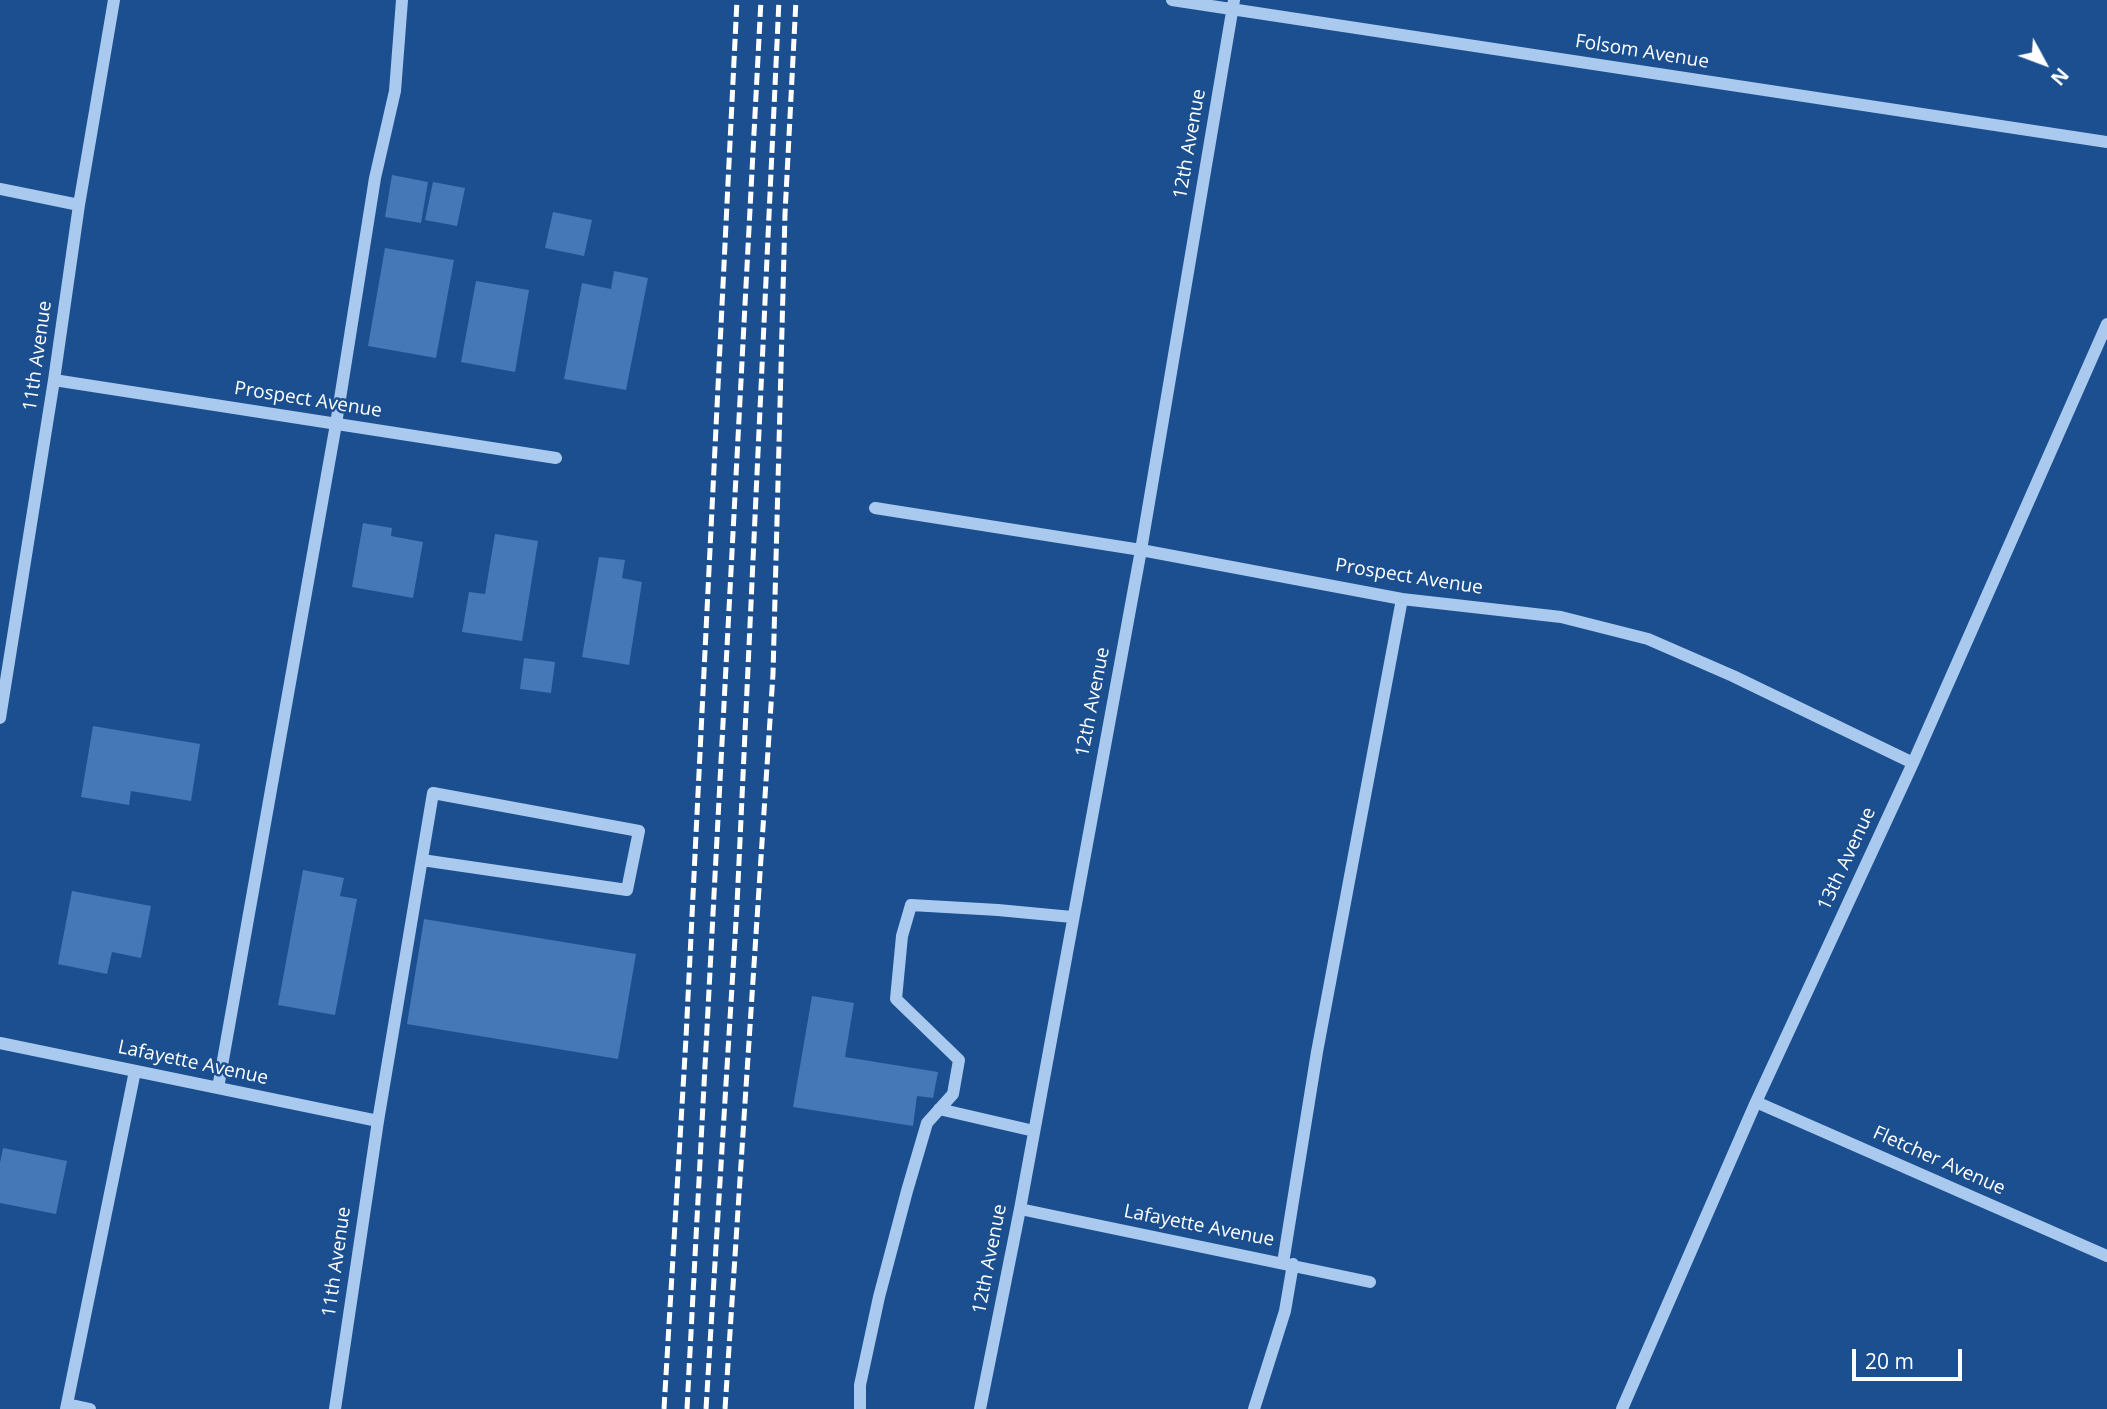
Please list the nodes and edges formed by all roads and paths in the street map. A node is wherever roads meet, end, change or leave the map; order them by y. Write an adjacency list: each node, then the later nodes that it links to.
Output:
1 (114, 0): 7 (street, 11th Avenue)
2 (402, 0): 10 (street)
3 (1172, 0): 4 (street, Folsom Avenue)
4 (1233, 5): 5 (street, Folsom Avenue); 13 (street, 12th Avenue)
5 (2107, 142)
6 (0, 189): 7 (street)
7 (79, 205): 9 (street, 11th Avenue)
8 (2107, 324): 16 (street, 13th Avenue)
9 (54, 380): 10 (street, Prospect Avenue); 15 (street, 11th Avenue)
10 (335, 424): 11 (street, Prospect Avenue); 21 (street)
11 (556, 458)
12 (875, 508): 13 (street, Prospect Avenue)
13 (1141, 550): 14 (street, Prospect Avenue); 18 (street, 12th Avenue)
14 (1402, 599): 16 (street, Prospect Avenue); 28 (street)
15 (0, 718)
16 (1913, 763): 22 (street, 13th Avenue)
17 (422, 860): 17 (street, 11th Avenue); 24 (street, 11th Avenue)
18 (1072, 918): 23 (street); 25 (street, 12th Avenue)
19 (0, 1043): 20 (street, Lafayette Avenue)
20 (135, 1071): 21 (street, Lafayette Avenue); 30 (street)
21 (218, 1088): 24 (street, Lafayette Avenue)
22 (1756, 1102): 27 (street, Fletcher Avenue); 36 (street, 13th Avenue)
23 (939, 1109): 25 (street); 33 (street)
24 (378, 1121): 32 (street, 11th Avenue)
25 (1034, 1131): 26 (street, 12th Avenue)
26 (1020, 1209): 28 (street, Lafayette Avenue); 34 (street, 12th Avenue)
27 (2107, 1256)
28 (1288, 1264): 29 (street, Lafayette Avenue); 35 (street)
29 (1370, 1282)
30 (66, 1407): 31 (street)
31 (90, 1409)
32 (335, 1409)
33 (860, 1409)
34 (980, 1409)
35 (1254, 1409)
36 (1622, 1409)

